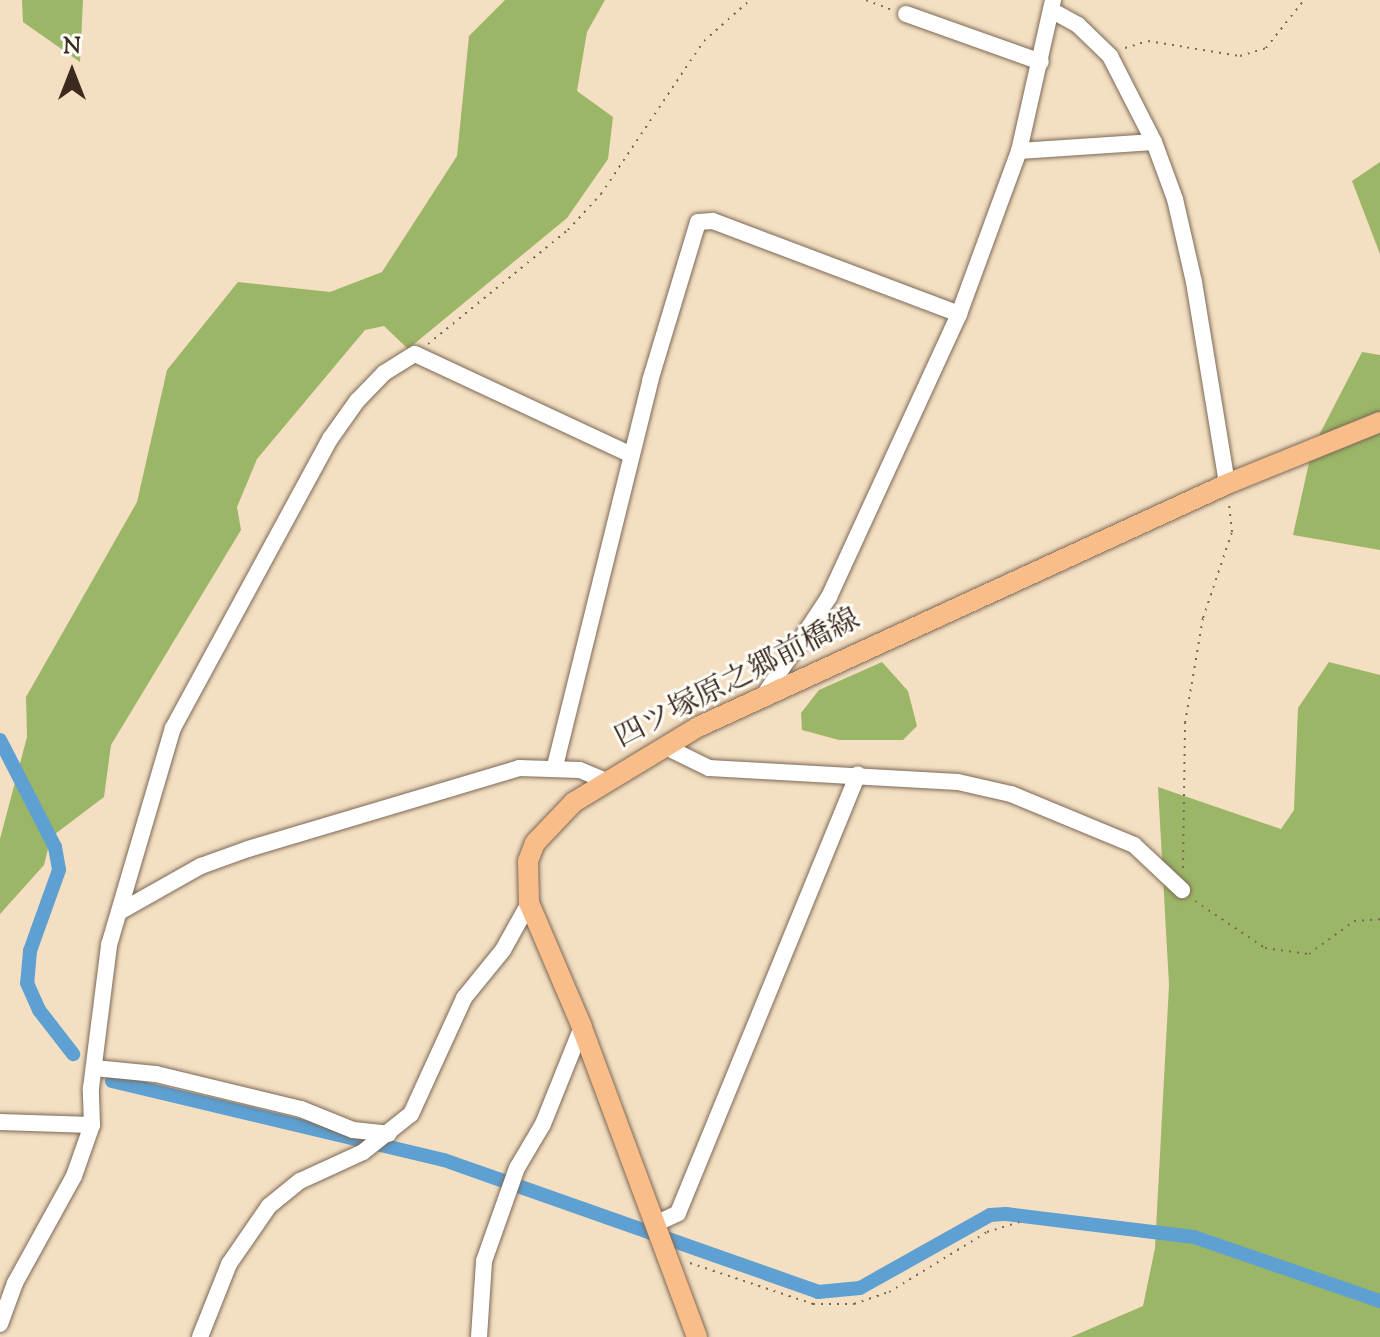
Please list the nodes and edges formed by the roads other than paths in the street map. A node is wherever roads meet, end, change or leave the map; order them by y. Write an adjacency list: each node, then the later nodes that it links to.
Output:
1 (1052, 5): 3 (street); 4 (street)
2 (906, 14): 3 (street)
3 (1041, 62): 5 (street)
4 (1154, 142): 5 (street); 9 (street)
5 (1019, 151): 6 (street)
6 (959, 314): 8 (street); 10 (street)
7 (1380, 422): 9 (main road, 四ツ塚原之郷前橋線)
8 (632, 455): 12 (street); 17 (street)
9 (1227, 484): 10 (main road, 四ツ塚原之郷前橋線)
10 (765, 694): 11 (main road, 四ツ塚原之郷前橋線)
11 (664, 746): 13 (street); 14 (main road, 四ツ塚原之郷前橋線)
12 (555, 766): 14 (street); 17 (street)
13 (858, 774): 15 (street); 23 (street)
14 (606, 781): 16 (main road, 四ツ塚原之郷前橋線)
15 (1182, 890)
16 (529, 903): 18 (main road, 四ツ塚原之郷前橋線); 22 (street)
17 (121, 911): 19 (street)
18 (582, 1027): 23 (main road, 四ツ塚原之郷前橋線); 26 (street)
19 (94, 1068): 21 (street); 22 (street)
20 (0, 1122): 21 (street)
21 (92, 1125): 24 (street)
22 (389, 1134): 25 (street)
23 (663, 1238): 27 (main road, 四ツ塚原之郷前橋線)
24 (0, 1324)
25 (200, 1337)
26 (479, 1337)
27 (697, 1337)

